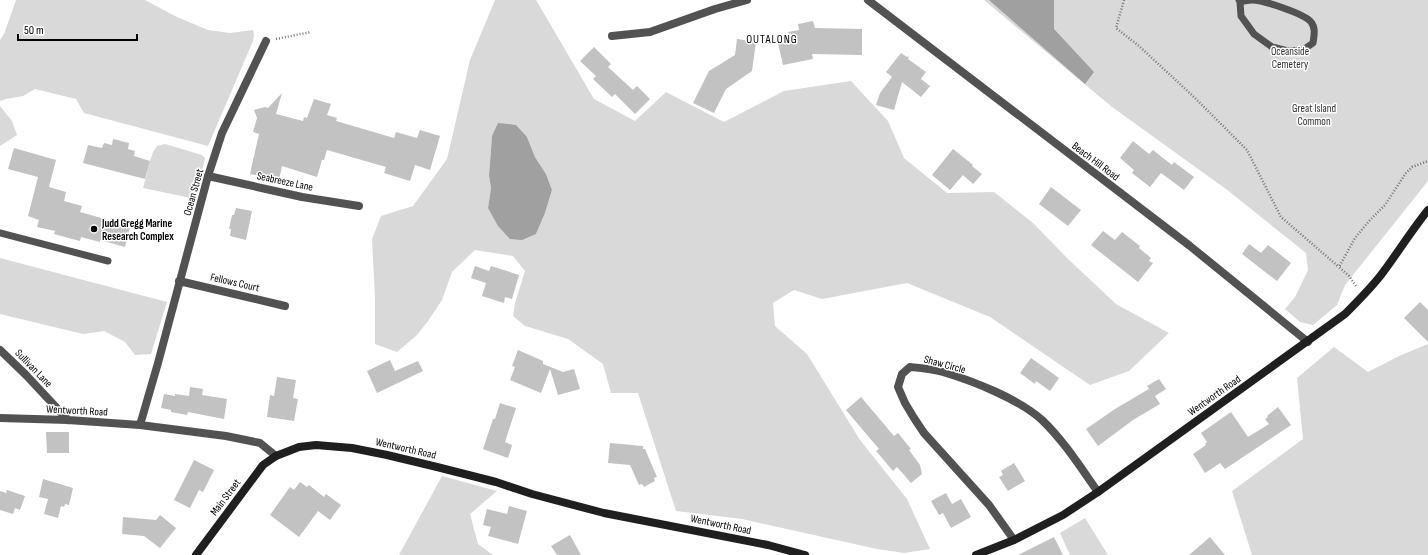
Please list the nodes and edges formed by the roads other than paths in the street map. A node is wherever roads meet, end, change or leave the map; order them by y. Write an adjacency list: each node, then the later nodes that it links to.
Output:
1 (747, 0): 4 (street)
2 (868, 0): 13 (street, Beach Hill Road)
3 (1239, 1): 3 (lane)
4 (612, 36)
5 (266, 41): 6 (street, Ocean Street)
6 (208, 176): 7 (street, Seabreeze Lane); 11 (street, Ocean Street)
7 (359, 206)
8 (1428, 210): 13 (main road, Wentworth Road)
9 (0, 233): 10 (lane)
10 (108, 261)
11 (179, 280): 12 (street, Fellows Court); 17 (street, Ocean Street)
12 (285, 306)
13 (1308, 342): 19 (main road, Wentworth Road)
14 (0, 350): 16 (street, Sullivan Lane)
15 (0, 418): 16 (street, Wentworth Road)
16 (68, 420): 17 (street, Wentworth Road)
17 (140, 425): 18 (street, Wentworth Road)
18 (276, 456): 21 (main road, Main Street); 22 (main road, Wentworth Road)
19 (1098, 492): 20 (main road, Wentworth Road); 20 (street, Shaw Circle)
20 (1014, 540): 23 (main road, Wentworth Road)
21 (196, 555)
22 (805, 555)
23 (976, 555)

